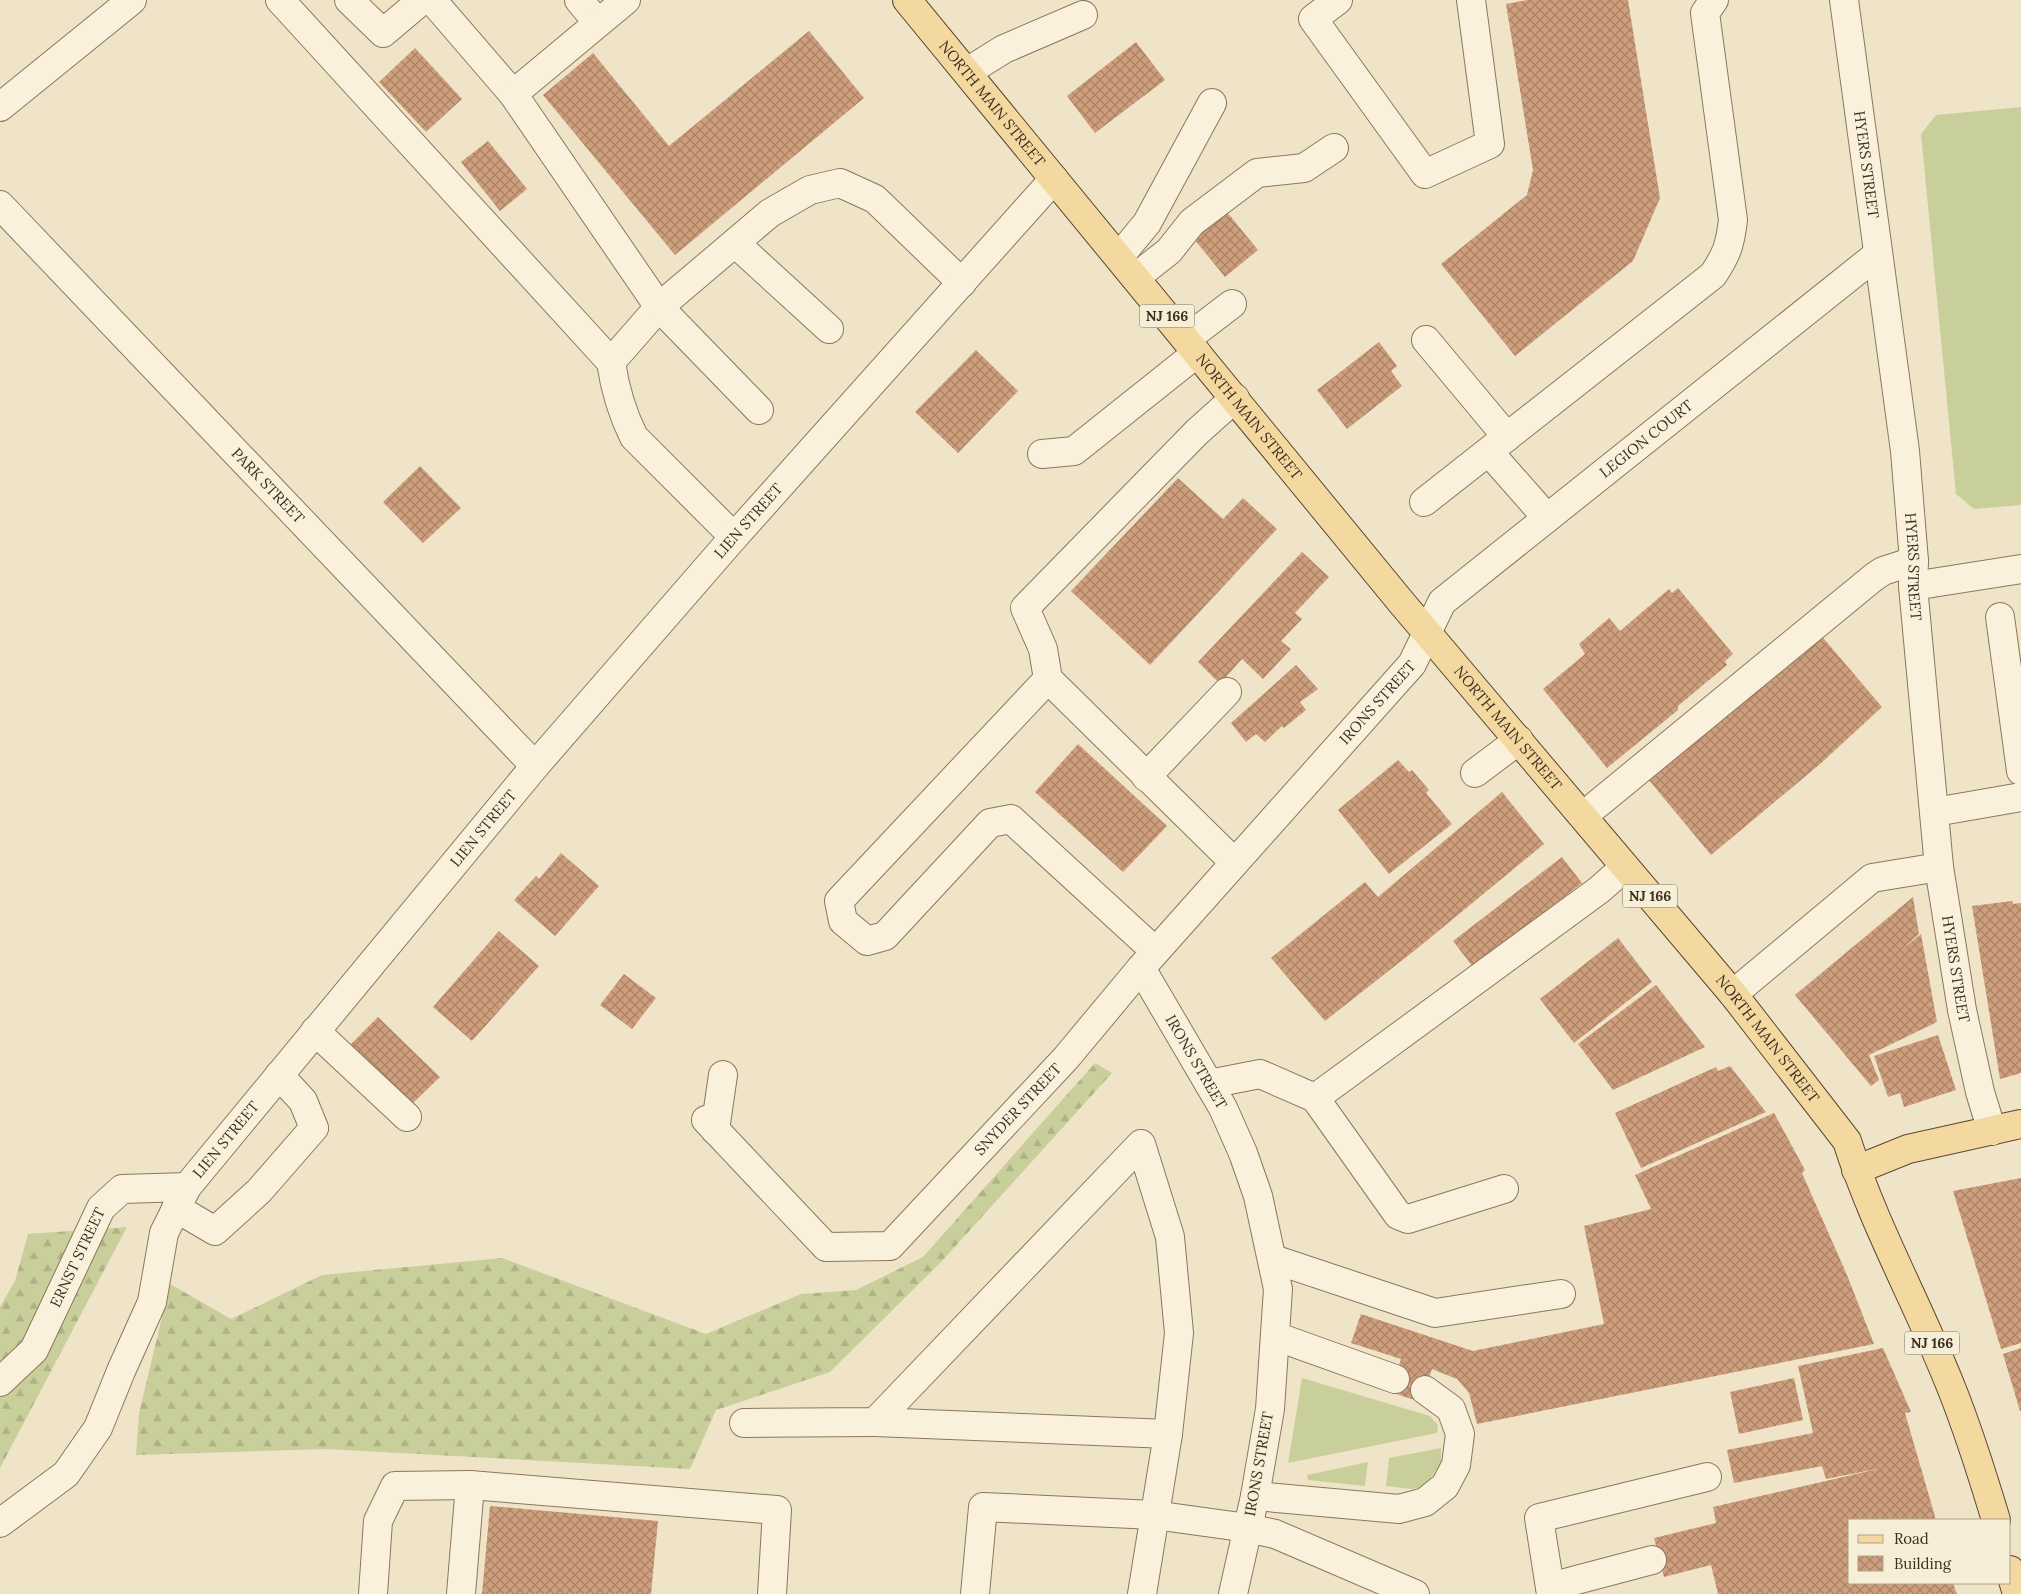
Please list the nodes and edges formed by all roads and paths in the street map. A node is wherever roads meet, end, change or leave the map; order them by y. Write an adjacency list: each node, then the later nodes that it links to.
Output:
1 (132, 0): 18 (street)
2 (280, 0): 31 (street)
3 (349, 0): 4 (street)
4 (422, 0)
5 (432, 0): 16 (street)
6 (579, 0): 14 (street)
7 (626, 0): 14 (street)
8 (907, 0): 15 (main road, NORTH MAIN STREET / NJ 166)
9 (1338, 0): 10 (street)
10 (1471, 0)
11 (1714, 0): 34 (street)
12 (1844, 0): 23 (street, HYERS STREET)
13 (1083, 15): 15 (street)
14 (598, 23): 16 (street)
15 (967, 72): 20 (main road, NORTH MAIN STREET / NJ 166)
16 (513, 94): 27 (street)
17 (1212, 103): 24 (street)
18 (0, 107)
19 (1334, 148): 24 (street)
20 (1054, 179): 24 (main road, NORTH MAIN STREET / NJ 166); 25 (street, LIEN STREET)
21 (0, 205): 46 (street, PARK STREET)
22 (734, 244): 25 (street); 27 (street); 28 (street)
23 (1878, 254): 37 (street, LEGION COURT); 40 (street, HYERS STREET)
24 (1127, 267): 30 (main road, NORTH MAIN STREET / NJ 166)
25 (962, 283): 38 (street, LIEN STREET)
26 (1232, 304): 30 (street)
27 (659, 308): 31 (street); 33 (street)
28 (829, 330)
29 (1426, 340): 34 (street)
30 (1191, 346): 32 (main road, NORTH MAIN STREET / NJ 166); 35 (street)
31 (611, 362): 38 (street)
32 (1235, 398): 42 (main road, NORTH MAIN STREET / NJ 166); 43 (street)
33 (759, 410)
34 (1498, 444): 36 (street); 37 (street)
35 (1042, 454)
36 (1424, 502)
37 (1547, 518): 42 (street, LEGION COURT)
38 (734, 537): 46 (street, LIEN STREET)
39 (2021, 568): 40 (street)
40 (1913, 574): 51 (street, HYERS STREET); 52 (street)
41 (2000, 617): 47 (street)
42 (1427, 632): 45 (main road, NORTH MAIN STREET / NJ 166); 53 (street, IRONS STREET)
43 (1048, 679): 49 (street); 56 (street)
44 (1227, 692): 49 (street)
45 (1519, 740): 48 (street); 52 (main road, NORTH MAIN STREET / NJ 166)
46 (535, 766): 58 (street, LIEN STREET)
47 (2021, 771)
48 (1475, 773)
49 (1146, 777): 53 (street)
50 (2021, 797): 51 (street)
51 (1935, 812): 55 (street, HYERS STREET)
52 (1582, 816): 54 (main road, NORTH MAIN STREET / NJ 166)
53 (1234, 862): 56 (street, IRONS STREET)
54 (1625, 867): 57 (main road, NORTH MAIN STREET / NJ 166); 62 (street)
55 (1938, 867): 57 (street); 65 (street, HYERS STREET)
56 (1148, 959): 60 (street, SNYDER STREET); 61 (street, IRONS STREET)
57 (1733, 994): 66 (main road, NORTH MAIN STREET / NJ 166)
58 (316, 1031): 59 (street, LIEN STREET); 63 (street)
59 (280, 1075): 68 (street, LIEN STREET); 68 (street)
60 (723, 1075)
61 (1209, 1084): 62 (street); 69 (street, IRONS STREET)
62 (1315, 1098): 67 (street)
63 (407, 1117)
64 (2021, 1124): 65 (main road)
65 (1992, 1131): 66 (main road)
66 (1856, 1170): 82 (main road, NORTH MAIN STREET / NJ 166)
67 (1504, 1189)
68 (182, 1197): 73 (street, ERNST STREET); 83 (street, LIEN STREET)
69 (1272, 1259): 70 (street); 71 (street, IRONS STREET)
70 (1561, 1294)
71 (1275, 1336): 72 (street); 80 (street, IRONS STREET)
72 (1395, 1379)
73 (0, 1382)
74 (1425, 1390): 80 (street)
75 (744, 1422): 76 (street)
76 (875, 1422): 77 (street); 77 (street)
77 (1168, 1434): 81 (street)
78 (1707, 1477): 87 (street)
79 (470, 1485): 88 (street); 89 (street); 90 (street)
80 (1255, 1496): 84 (street, IRONS STREET)
81 (1154, 1515): 84 (street); 91 (street); 92 (street)
82 (1996, 1519)
83 (0, 1523)
84 (1248, 1528): 93 (street, IRONS STREET); 94 (street)
85 (1652, 1560): 87 (street)
86 (2011, 1573): 95 (main road)
87 (1550, 1590)
88 (373, 1594)
89 (461, 1594)
90 (772, 1594)
91 (975, 1594)
92 (1142, 1594)
93 (1234, 1594)
94 (1415, 1594)
95 (2017, 1594)

